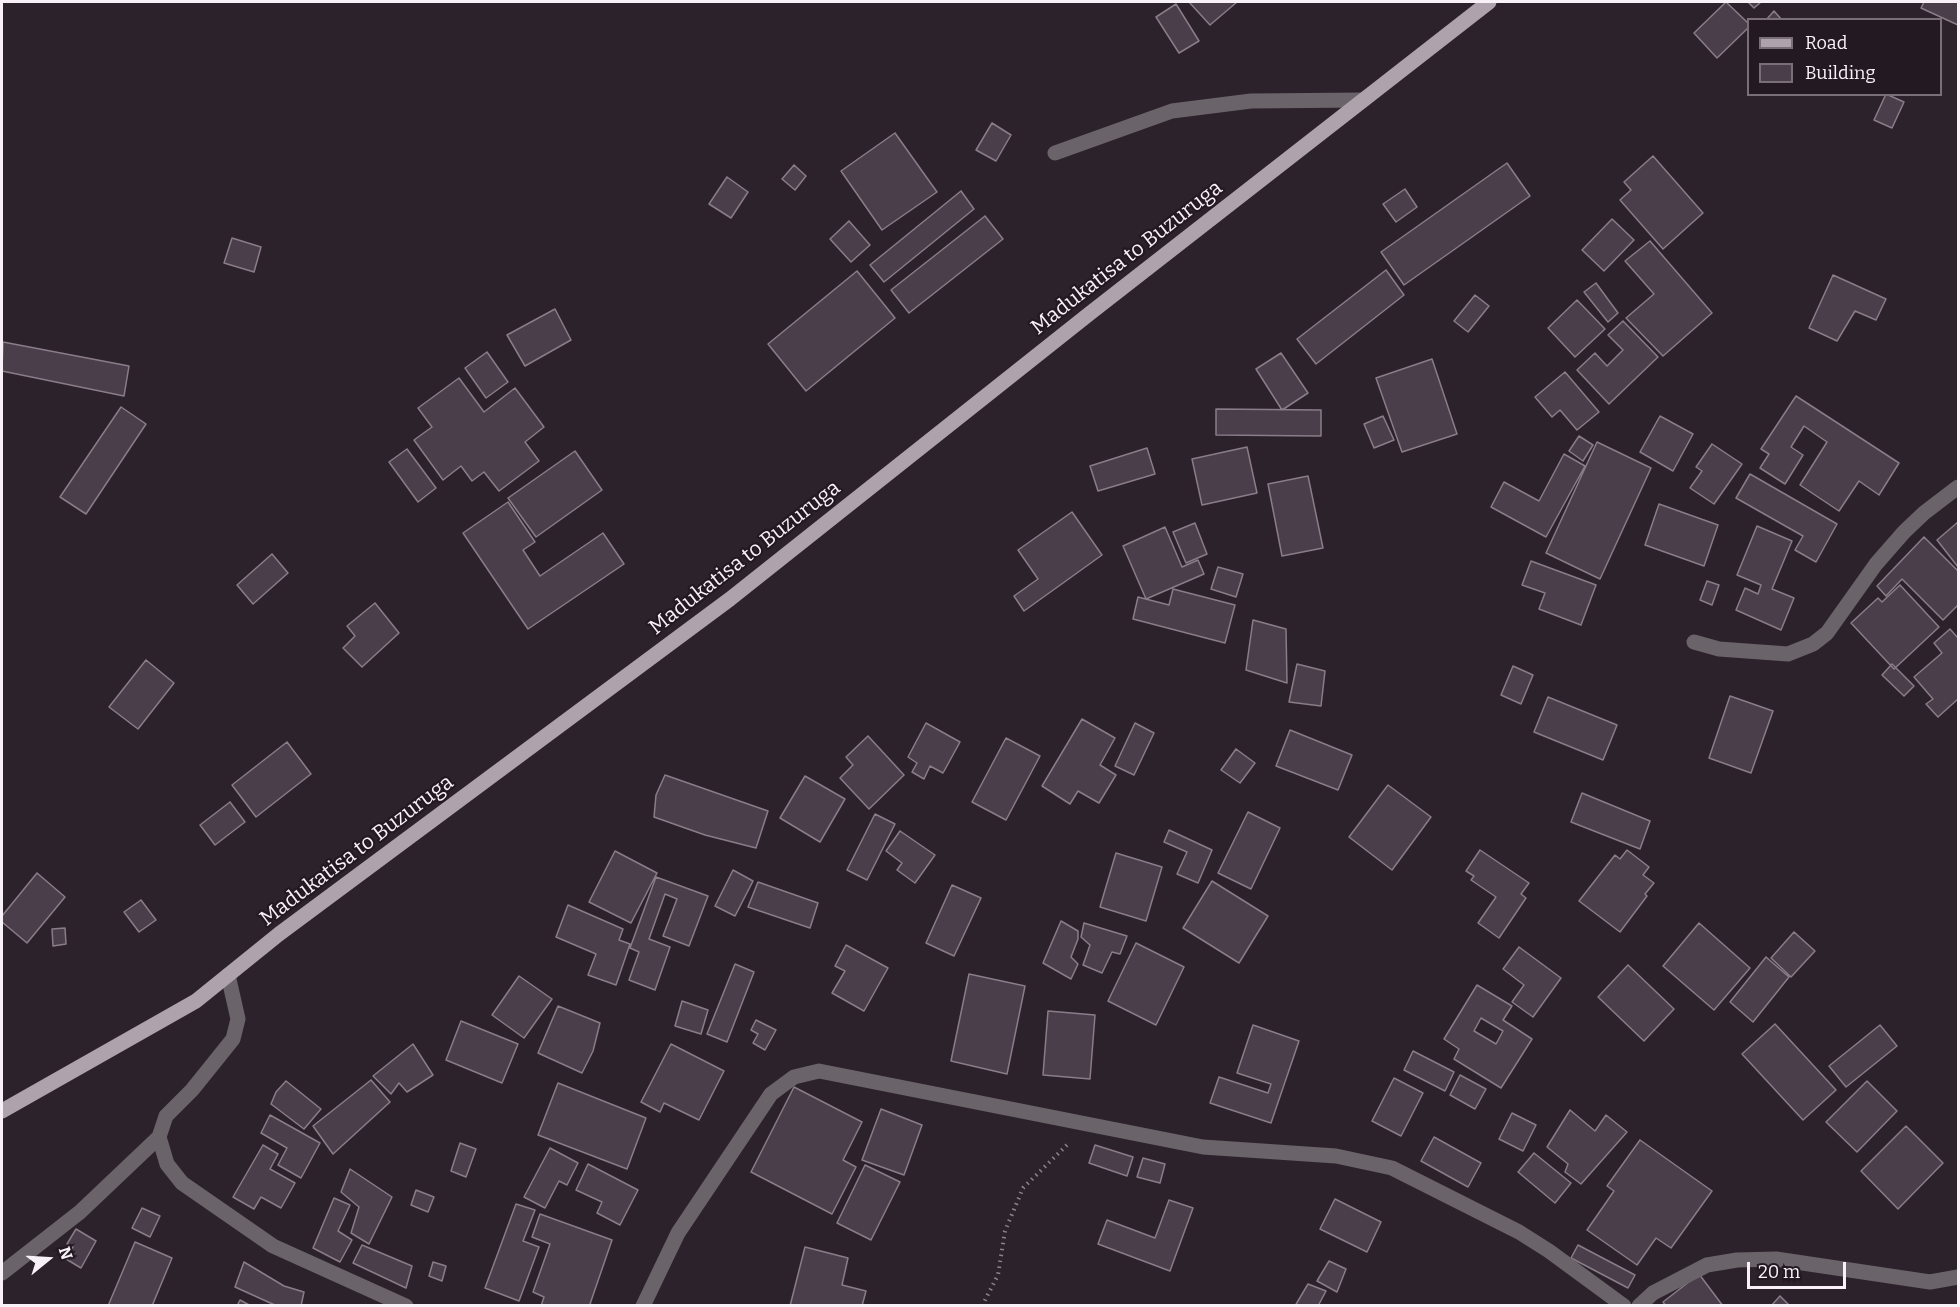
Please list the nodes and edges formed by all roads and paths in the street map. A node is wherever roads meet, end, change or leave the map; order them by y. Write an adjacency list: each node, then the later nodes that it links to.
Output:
1 (1489, 2): 2 (main road, Madukatisa to Buzuruga)
2 (1362, 100): 3 (street); 6 (main road, Madukatisa to Buzuruga)
3 (1055, 153)
4 (1959, 487): 5 (street)
5 (1694, 642)
6 (228, 975): 7 (main road, Madukatisa to Buzuruga); 9 (street)
7 (2, 1111)
8 (1088, 1124): 13 (street); 14 (path); 15 (street)
9 (159, 1137): 10 (street); 12 (street)
10 (2, 1273)
11 (1957, 1280): 16 (street)
12 (406, 1305)
13 (643, 1305)
14 (982, 1305)
15 (1624, 1305)
16 (1639, 1305)

